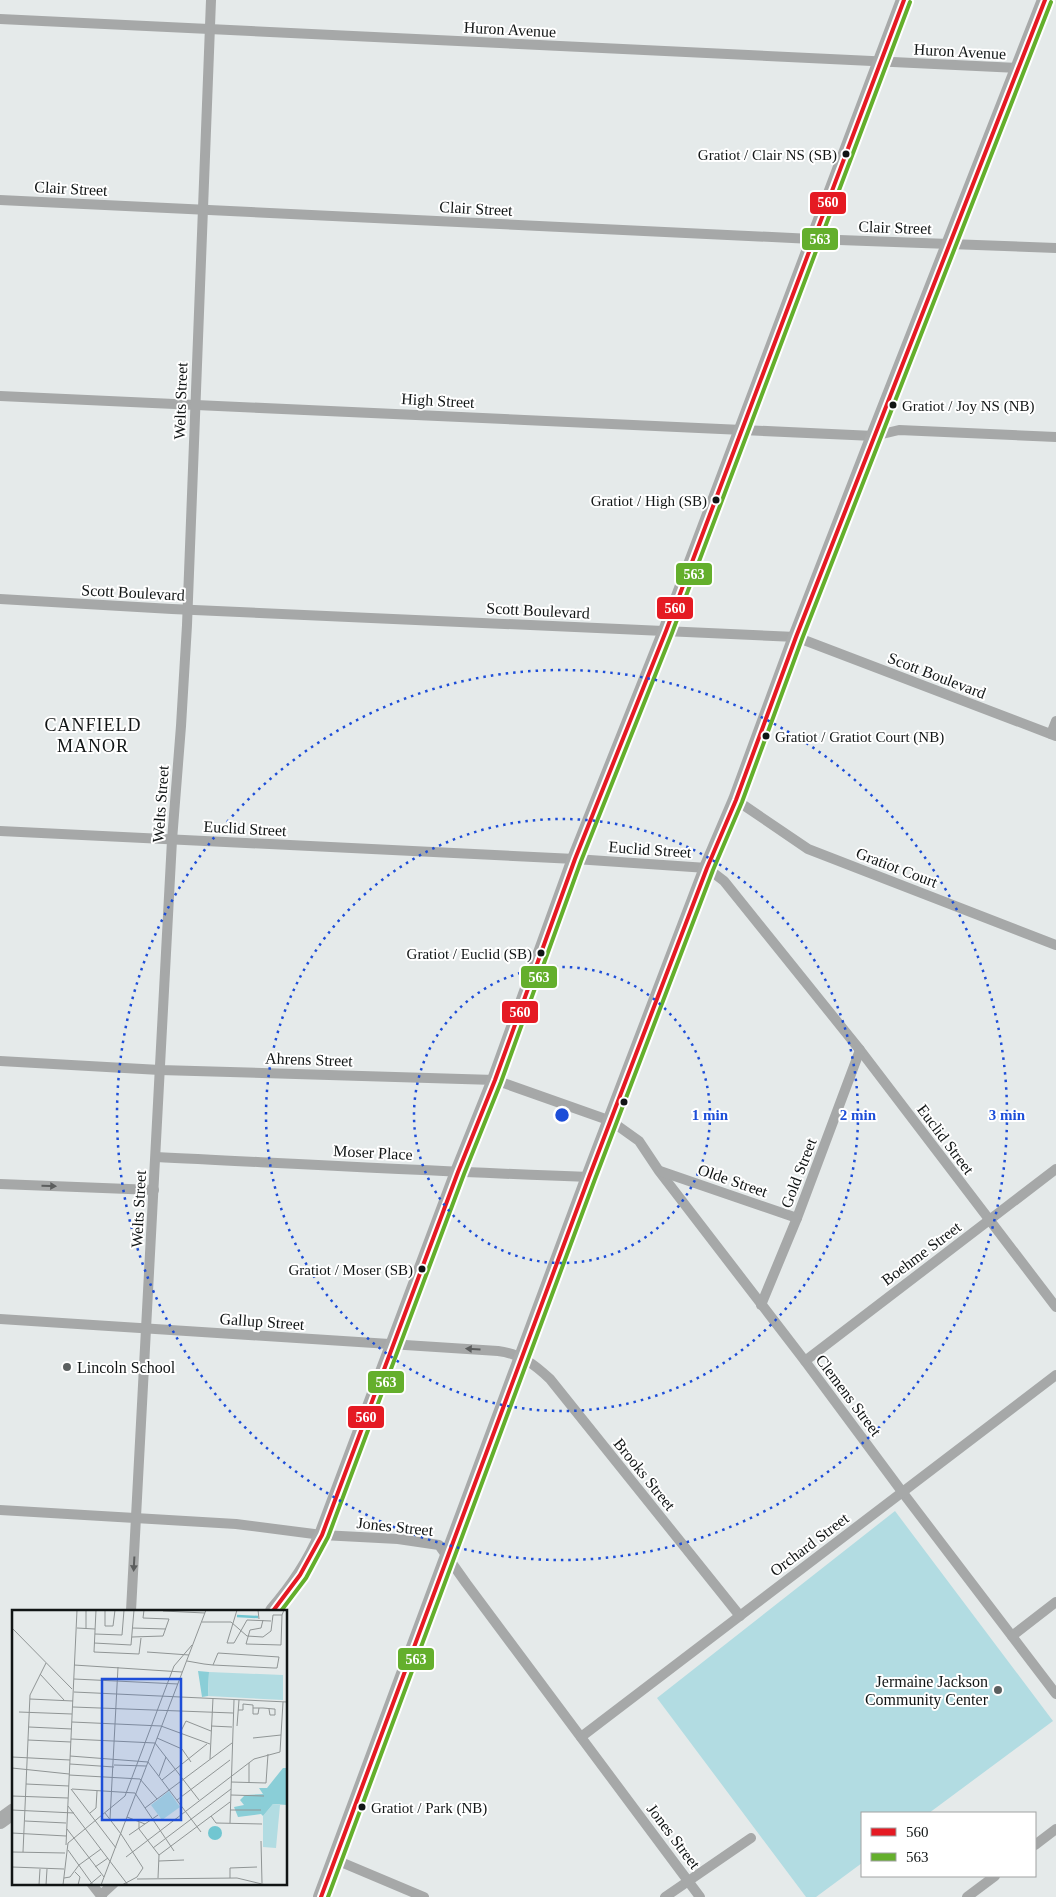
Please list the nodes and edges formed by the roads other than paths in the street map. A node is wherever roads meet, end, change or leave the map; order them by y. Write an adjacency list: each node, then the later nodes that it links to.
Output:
1 (211, 0): 5 (street, Welts Street)
2 (904, 0): 6 (main road)
3 (1045, 0): 7 (main road)
4 (0, 20): 5 (street, Huron Avenue)
5 (210, 29): 6 (street, Huron Avenue); 9 (street, Welts Street)
6 (881, 61): 7 (street, Huron Avenue); 10 (main road)
7 (1019, 68): 11 (main road)
8 (0, 200): 9 (street, Clair Street)
9 (202, 210): 10 (street, Clair Street); 14 (street, Welts Street)
10 (812, 239): 11 (street, Clair Street); 15 (main road)
11 (950, 244): 12 (street, Clair Street); 16 (main road)
12 (1056, 248)
13 (0, 396): 14 (street, High Street)
14 (194, 406): 15 (street, High Street); 19 (street, Welts Street)
15 (741, 431): 16 (street, High Street); 20 (main road)
16 (874, 436): 17 (street, High Street); 21 (main road)
17 (1056, 437)
18 (0, 599): 19 (street, Scott Boulevard)
19 (188, 610): 20 (street, Scott Boulevard); 26 (street, Welts Street)
20 (666, 631): 21 (street, Scott Boulevard); 27 (main road)
21 (796, 637): 23 (street, Scott Boulevard); 24 (main road)
22 (1056, 721): 23 (street)
23 (1053, 735)
24 (736, 800): 28 (main road); 29 (street, Gratiot Court)
25 (0, 831): 26 (street, Euclid Street)
26 (172, 840): 27 (street, Euclid Street); 32 (street, Welts Street)
27 (575, 859): 28 (street, Euclid Street); 33 (main road)
28 (708, 868): 30 (street, Euclid Street); 34 (main road)
29 (1056, 945)
30 (860, 1050): 42 (street, Gold Street); 43 (street, Euclid Street)
31 (0, 1061): 32 (street, Ahrens Street)
32 (160, 1070): 33 (street, Ahrens Street); 35 (street, Welts Street)
33 (495, 1080): 34 (street, Ahrens Street); 38 (main road)
34 (611, 1121): 37 (street, Clemens Street); 39 (main road)
35 (156, 1157): 38 (street, Moser Place); 41 (street, Welts Street)
36 (1056, 1169): 43 (street, Boehme Street)
37 (659, 1171): 42 (street, Olde Street); 44 (street, Clemens Street)
38 (458, 1172): 39 (street, Moser Place); 48 (main road)
39 (589, 1176): 49 (main road)
40 (0, 1184): 41 (street, one-way to 41)
41 (154, 1190): 47 (street, Welts Street)
42 (797, 1218): 44 (street, Gold Street)
43 (989, 1220): 45 (street, Euclid Street); 50 (street, Boehme Street)
44 (761, 1305): 50 (street, Clemens Street)
45 (1056, 1307)
46 (0, 1320): 47 (street, Gallup Street)
47 (147, 1328): 48 (street, Gallup Street); 54 (street, Welts Street)
48 (393, 1345): 49 (street, Gallup Street, one-way to 48); 55 (main road)
49 (521, 1357): 56 (main road); 60 (street, Brooks Street)
50 (805, 1361): 52 (street, Clemens Street)
51 (1056, 1375): 52 (street, Orchard Street)
52 (903, 1493): 60 (street, Orchard Street); 61 (street, Clemens Street)
53 (0, 1510): 54 (street, Jones Street)
54 (136, 1518): 55 (street, Jones Street); 58 (street, Welts Street, one-way to 58)
55 (322, 1535): 56 (street, Jones Street); 59 (main road)
56 (448, 1557): 63 (street, Jones Street); 69 (main road)
57 (1056, 1602): 61 (street)
58 (132, 1610)
59 (274, 1610)
60 (740, 1616): 63 (street, Orchard Street)
61 (1012, 1636): 62 (street, Clemens Street)
62 (1056, 1694)
63 (581, 1737): 71 (street, Jones Street)
64 (12, 1812): 65 (main road)
65 (0, 1821)
66 (1056, 1829): 68 (street)
67 (751, 1838): 71 (street)
68 (1036, 1844)
69 (336, 1860): 75 (main road); 76 (street)
70 (994, 1877): 79 (street)
71 (688, 1880): 77 (street); 78 (street, Jones Street)
72 (92, 1884): 74 (street)
73 (113, 1884): 74 (street)
74 (102, 1896)
75 (321, 1897)
76 (424, 1897)
77 (665, 1897)
78 (700, 1897)
79 (967, 1897)

